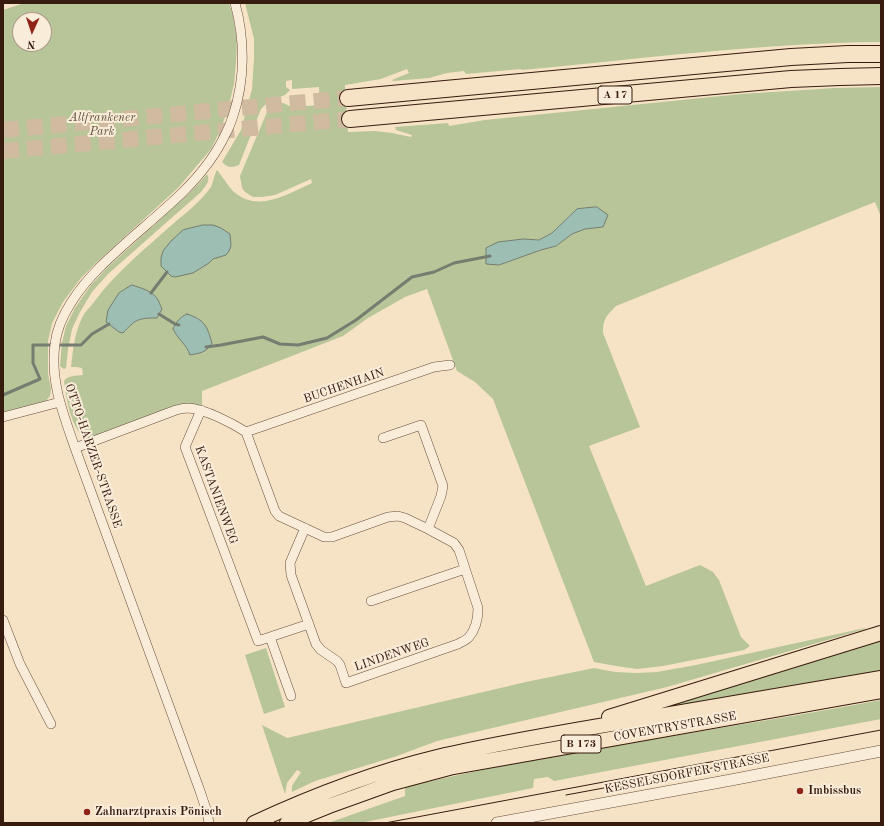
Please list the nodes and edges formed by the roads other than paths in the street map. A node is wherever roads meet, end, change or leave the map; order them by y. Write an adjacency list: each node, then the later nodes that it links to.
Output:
1 (235, 3): 7 (street, OTTO-HARZER-STRASSE)
2 (881, 54): 4 (highway, A 17)
3 (881, 76): 5 (highway, A 17)
4 (348, 98)
5 (350, 119)
6 (450, 365): 10 (street, BUCHENHAIN)
7 (60, 402): 9 (street); 12 (street, OTTO-HARZER-STRASSE)
8 (201, 410): 10 (street); 12 (street); 20 (street, KASTANIENWEG)
9 (3, 417)
10 (246, 432): 13 (street)
11 (383, 438): 14 (street)
12 (74, 448): 27 (street, OTTO-HARZER-STRASSE)
13 (305, 528): 14 (street); 18 (street, LINDENWEG)
14 (428, 529): 15 (street)
15 (465, 569): 16 (street); 18 (street, LINDENWEG)
16 (371, 602)
17 (3, 620): 24 (street)
18 (309, 624): 20 (street)
19 (881, 633): 25 (highway)
20 (270, 637): 23 (street)
21 (881, 678): 25 (highway, B 173)
22 (881, 691): 29 (highway, COVENTRYSTRASSE / B 173)
23 (291, 696)
24 (51, 724)
25 (569, 731): 28 (highway, B 173)
26 (881, 751): 30 (street, KESSELSDORFER STRASSE)
27 (209, 823)
28 (254, 823)
29 (288, 823)
30 (497, 823)

